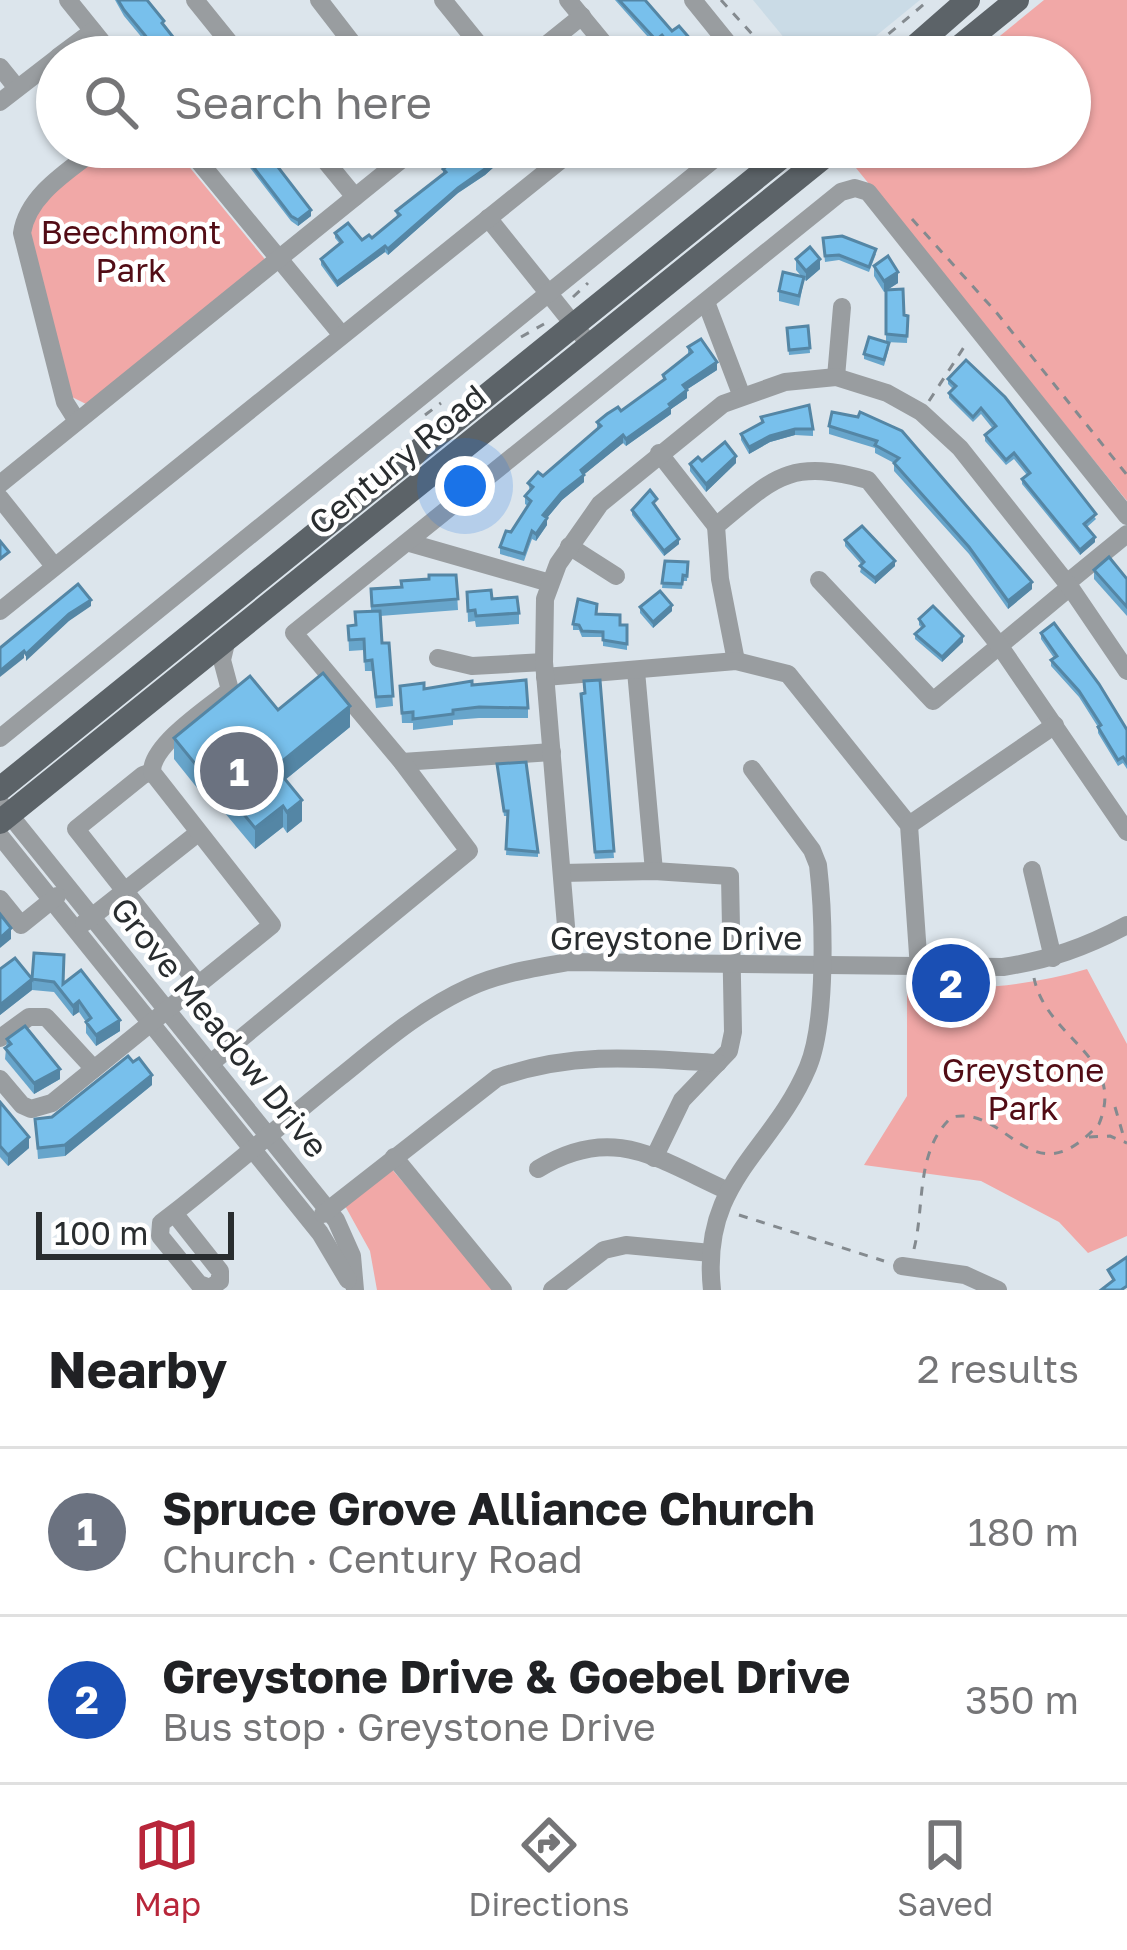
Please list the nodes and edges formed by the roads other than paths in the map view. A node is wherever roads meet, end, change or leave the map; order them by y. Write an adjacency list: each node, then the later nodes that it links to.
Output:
1 (68, 0): 10 (street)
2 (195, 0): 13 (street)
3 (319, 0): 14 (street)
4 (442, 0): 15 (street)
5 (568, 0): 9 (street)
6 (693, 0): 18 (street)
7 (968, 0): 19 (main road)
8 (1017, 0): 20 (main road)
9 (581, 16): 16 (street); 17 (street)
10 (93, 31): 11 (street); 12 (street)
11 (86, 36)
12 (97, 36)
13 (225, 36)
14 (347, 36)
15 (472, 36)
16 (556, 36)
17 (598, 36)
18 (722, 36)
19 (927, 36)
20 (973, 36)
21 (0, 67): 23 (street)
22 (36, 74): 23 (street)
23 (17, 88): 24 (street)
24 (0, 102)
25 (74, 168): 43 (street)
26 (205, 168): 35 (street)
27 (331, 168): 33 (street)
28 (391, 168): 33 (street)
29 (551, 168): 34 (street)
30 (703, 168): 36 (street)
31 (770, 168): 40 (main road, Century Road)
32 (808, 168): 40 (main road, Century Road)
33 (355, 197): 35 (street)
34 (488, 218): 36 (street); 39 (street)
35 (278, 258): 39 (street); 43 (street)
36 (548, 292): 40 (street); 66 (street)
37 (706, 302): 42 (street); 47 (street); 50 (street)
38 (842, 307): 41 (street)
39 (341, 334): 52 (street)
40 (582, 335): 58 (main road, Century Road); 71 (main road, Century Road)
41 (836, 377): 42 (street); 56 (street)
42 (741, 394): 44 (street)
43 (77, 421): 45 (street)
44 (658, 453): 48 (street); 51 (street)
45 (0, 484)
46 (0, 498): 52 (street)
47 (1127, 516)
48 (716, 526): 59 (street); 61 (street)
49 (1127, 534): 56 (street)
50 (410, 543): 55 (street); 68 (street)
51 (569, 546): 53 (street); 55 (street)
52 (54, 566): 57 (street)
53 (616, 576)
54 (819, 580): 59 (street)
55 (550, 583): 62 (street)
56 (1069, 585): 59 (street); 64 (street)
57 (0, 611)
58 (228, 638): 70 (street); 72 (main road, Century Road)
59 (999, 645): 65 (street)
60 (438, 658): 62 (street)
61 (736, 661): 63 (street); 73 (street)
62 (545, 670): 63 (street); 67 (street)
63 (636, 670): 77 (street)
64 (1127, 670)
65 (1054, 725): 73 (street); 74 (street)
66 (0, 738)
67 (552, 752): 68 (street); 78 (street)
68 (402, 762): 95 (street)
69 (752, 769): 89 (street)
70 (152, 772): 75 (street); 80 (street)
71 (0, 789)
72 (2, 819): 79 (street, Grove Meadow Drive); 82 (street, Grove Meadow Drive)
73 (909, 825): 90 (street)
74 (1127, 832)
75 (198, 833): 80 (street); 91 (street)
76 (1032, 870): 86 (street)
77 (654, 871): 78 (street); 88 (street)
78 (562, 873): 87 (street)
79 (69, 887): 82 (street); 83 (street, Grove Meadow Drive)
80 (123, 892): 83 (street); 91 (street)
81 (0, 899): 82 (street)
82 (52, 900): 85 (street, Grove Meadow Drive)
83 (93, 916): 85 (street); 92 (street, Grove Meadow Drive)
84 (1127, 926): 86 (street, Greystone Drive)
85 (76, 930): 93 (street, Grove Meadow Drive)
86 (1044, 960): 90 (street, Greystone Drive)
87 (569, 962): 88 (street, Greystone Drive); 99 (street, Greystone Drive)
88 (732, 964): 89 (street, Greystone Drive); 96 (street)
89 (820, 966): 90 (street, Greystone Drive); 104 (street)
90 (919, 969)
91 (199, 985): 92 (street)
92 (169, 1010): 93 (street); 95 (street, Grove Meadow Drive)
93 (152, 1023): 97 (street); 100 (street, Grove Meadow Drive)
94 (0, 1038): 97 (street)
95 (211, 1063): 99 (street, Grove Meadow Drive)
96 (718, 1063): 101 (street); 102 (street)
97 (94, 1069): 98 (street)
98 (0, 1079)
99 (269, 1135): 100 (street, Greystone Drive); 105 (street, Grove Meadow Drive)
100 (253, 1150): 106 (street, Greystone Drive); 107 (street, Grove Meadow Drive)
101 (394, 1157): 105 (street); 111 (street)
102 (654, 1157): 103 (street); 104 (street)
103 (538, 1169)
104 (724, 1200): 108 (street)
105 (328, 1209): 107 (street); 110 (street, Grove Meadow Drive)
106 (174, 1213)
107 (312, 1223): 110 (street, Grove Meadow Drive)
108 (711, 1253): 112 (street); 113 (street)
109 (902, 1266): 114 (street)
110 (354, 1290)
111 (503, 1290)
112 (552, 1290)
113 (712, 1290)
114 (998, 1290)

